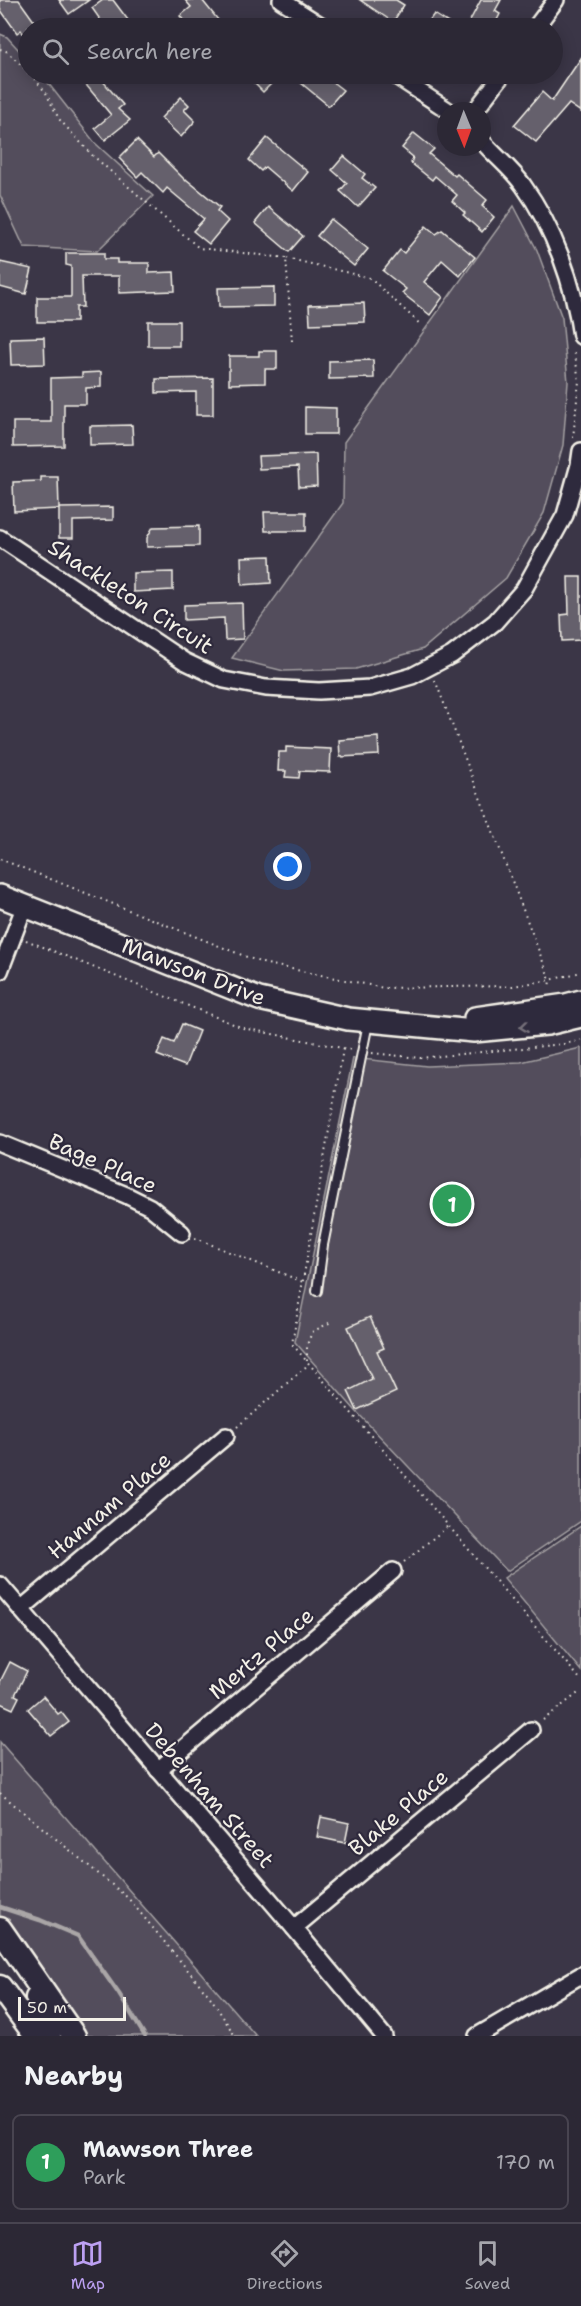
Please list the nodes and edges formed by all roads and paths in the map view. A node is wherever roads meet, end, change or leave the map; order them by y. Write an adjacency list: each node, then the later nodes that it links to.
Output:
1 (281, 0): 3 (street)
2 (556, 0): 4 (street)
3 (309, 18)
4 (542, 18)
5 (0, 49): 6 (path)
6 (18, 62)
7 (39, 84): 13 (path)
8 (408, 84): 11 (street)
9 (495, 84): 10 (street)
10 (482, 102)
11 (437, 103)
12 (491, 151): 16 (street)
13 (286, 258): 14 (path); 15 (path)
14 (421, 325)
15 (292, 341)
16 (577, 341): 17 (path)
17 (580, 381): 18 (path)
18 (577, 447): 20 (street, Shackleton Circuit)
19 (0, 538): 20 (street, Shackleton Circuit)
20 (429, 667): 27 (path)
21 (0, 858): 27 (path)
22 (0, 896): 23 (main road, Mawson Drive)
23 (25, 906): 24 (street); 30 (main road, Mawson Drive)
24 (14, 935): 25 (street); 33 (path)
25 (0, 971)
26 (581, 972): 27 (path)
27 (550, 981)
28 (581, 1001): 31 (main road, Mawson Drive)
29 (581, 1016): 31 (main road, Mawson Drive, one-way to 31)
30 (368, 1022): 31 (main road, Mawson Drive); 34 (lane)
31 (394, 1023)
32 (581, 1040): 34 (path)
33 (343, 1049): 34 (path); 37 (path)
34 (363, 1052): 38 (lane)
35 (0, 1143): 36 (street, Bage Place)
36 (182, 1233): 37 (path)
37 (303, 1282): 40 (path)
38 (317, 1291)
39 (331, 1322): 40 (path)
40 (308, 1363): 41 (path); 42 (path)
41 (226, 1436): 45 (street, Hannam Place)
42 (448, 1526): 43 (path); 46 (path)
43 (393, 1571): 49 (street, Mertz Place)
44 (0, 1585): 45 (street, Debenham Street)
45 (21, 1609): 49 (street, Debenham Street)
46 (581, 1680)
47 (581, 1690): 48 (path)
48 (531, 1730): 51 (street, Blake Place)
49 (158, 1770): 51 (street, Debenham Street)
50 (0, 1793): 58 (path)
51 (294, 1928): 59 (street, Debenham Street)
52 (1, 1931): 56 (main road); 57 (main road)
53 (581, 1975): 60 (street)
54 (0, 1987): 55 (main road)
55 (36, 2036)
56 (49, 2036)
57 (74, 2036)
58 (235, 2036)
59 (384, 2036)
60 (477, 2036)

